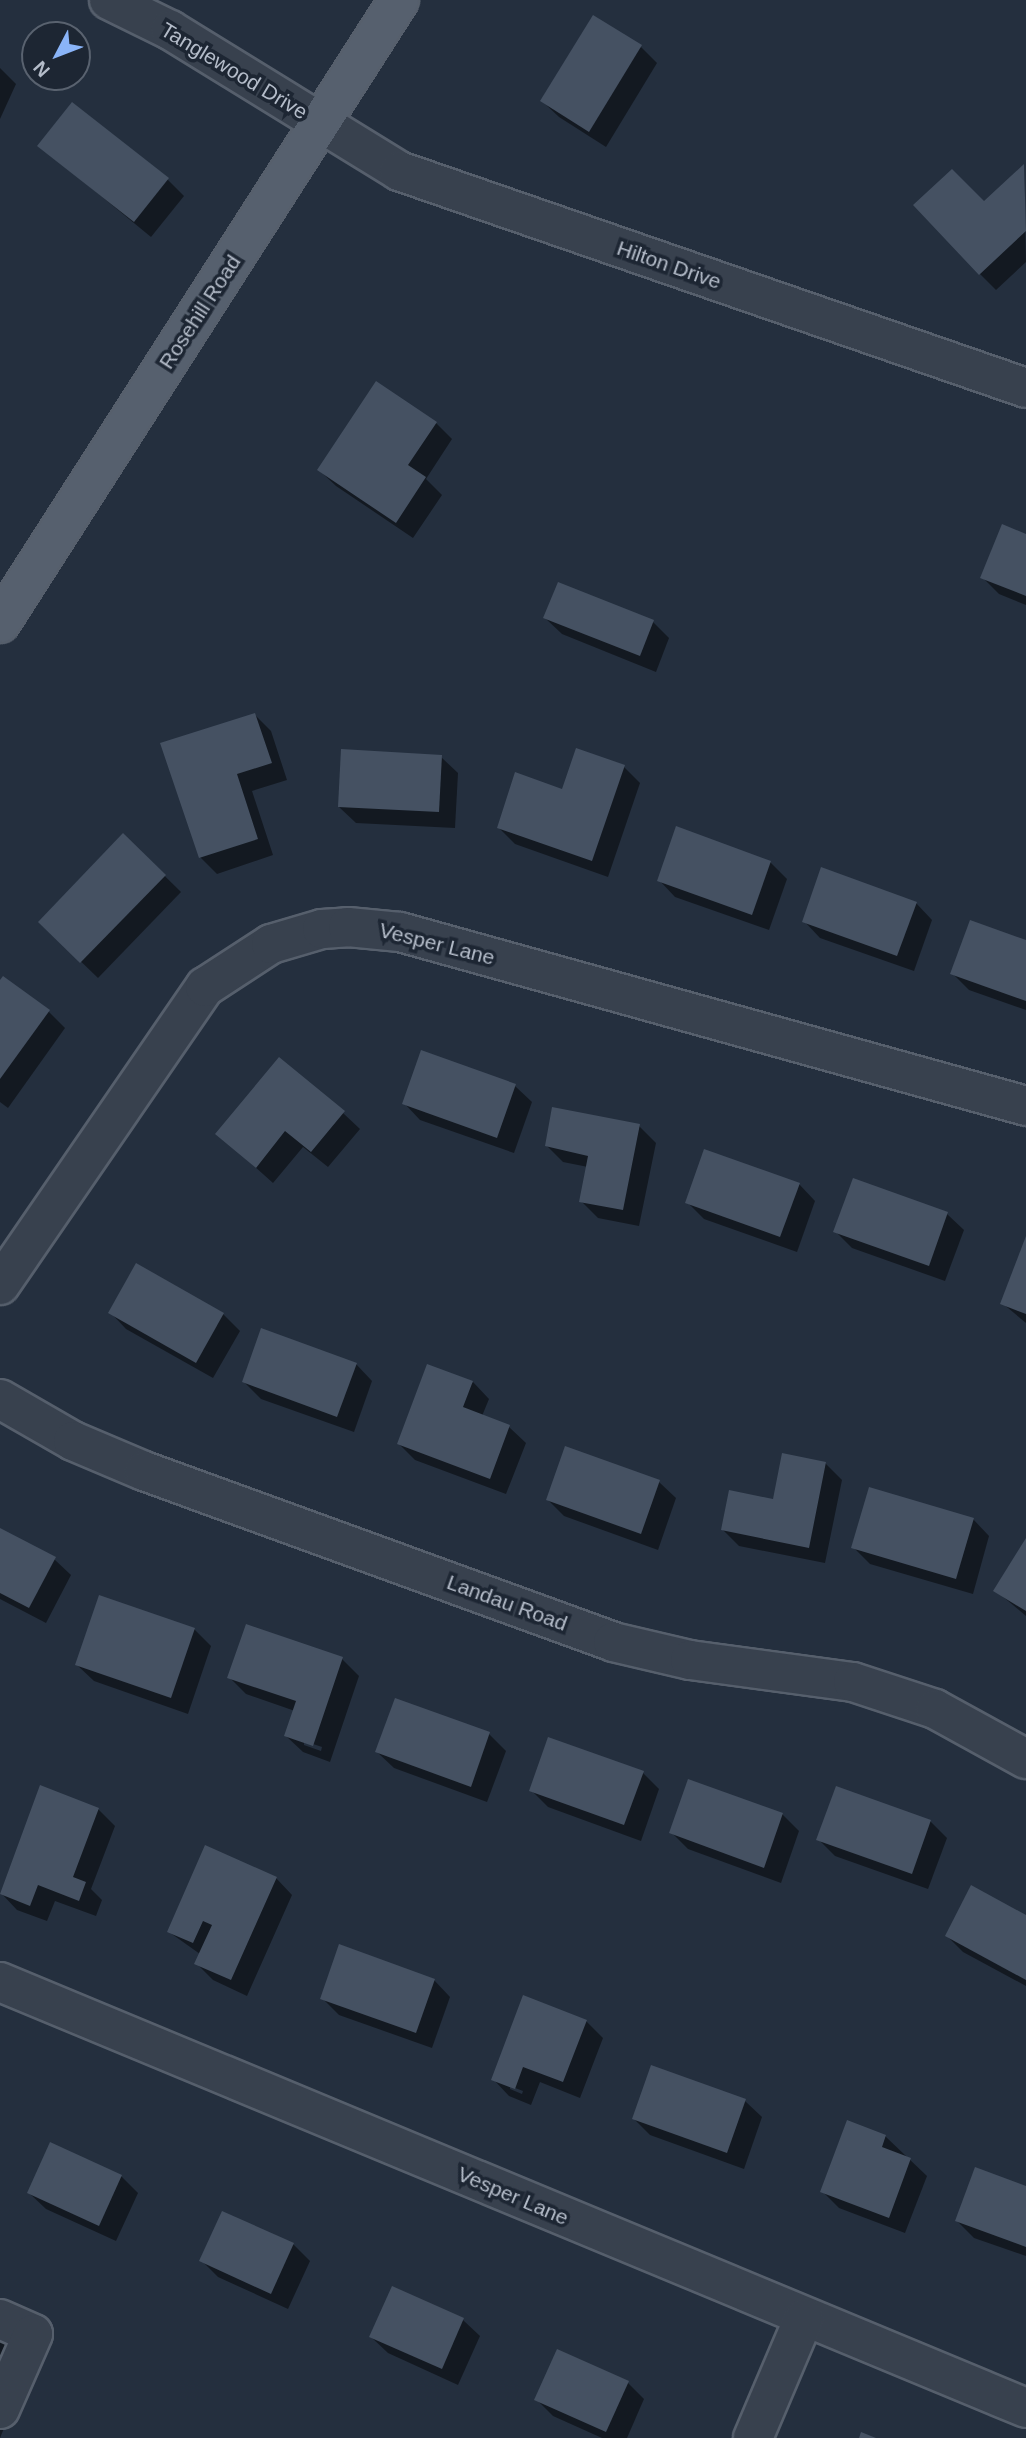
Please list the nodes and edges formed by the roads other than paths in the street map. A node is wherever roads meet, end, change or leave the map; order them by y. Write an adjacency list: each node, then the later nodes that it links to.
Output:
1 (109, 0): 3 (street, Tanglewood Drive)
2 (399, 0): 3 (main road, Rosehill Road)
3 (321, 123): 4 (street, Hilton Drive); 5 (main road, Rosehill Road)
4 (1026, 388)
5 (0, 623)
6 (1026, 1106): 7 (street, Vesper Lane)
7 (0, 1285)
8 (0, 1399): 9 (street, Landau Road)
9 (1026, 1759)
10 (0, 1982): 11 (street, Vesper Lane)
11 (804, 2318): 13 (street, Vesper Lane); 15 (street)
12 (0, 2319): 14 (street)
13 (1026, 2408)
14 (0, 2409)
15 (753, 2438)

